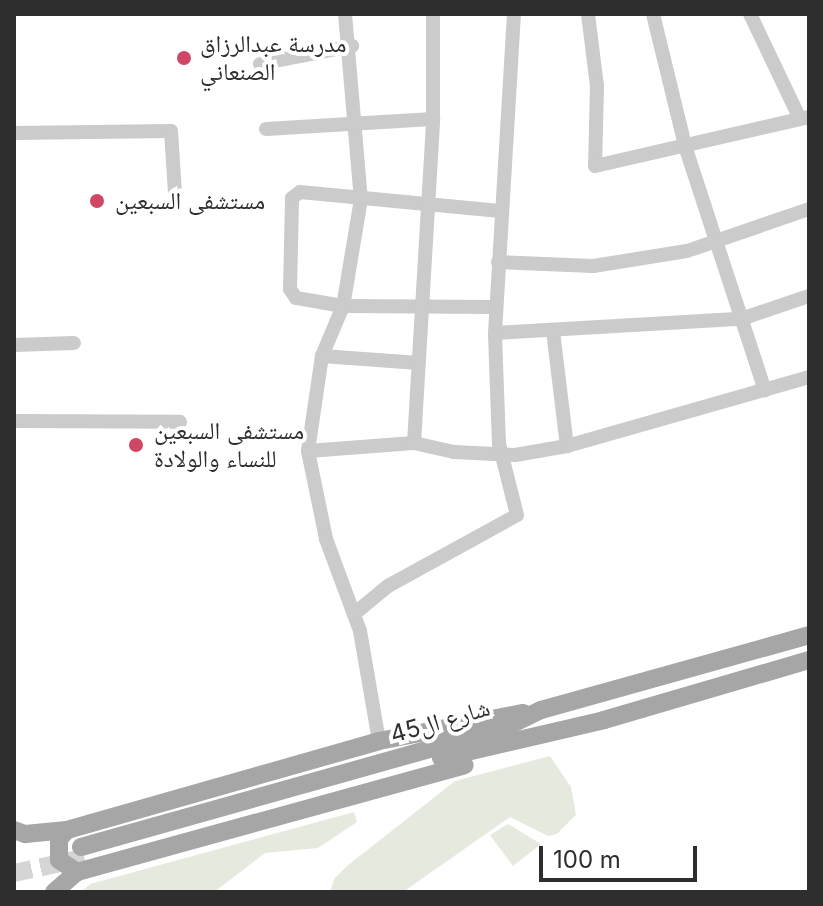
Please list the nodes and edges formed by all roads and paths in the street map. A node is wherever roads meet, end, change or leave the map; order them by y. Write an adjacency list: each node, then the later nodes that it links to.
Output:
1 (345, 14): 7 (street)
2 (433, 14): 10 (street)
3 (514, 14): 19 (street)
4 (588, 14): 14 (street)
5 (653, 14): 14 (street)
6 (750, 14): 9 (street)
7 (352, 46): 8 (street); 11 (street)
8 (260, 64)
9 (804, 118): 14 (street)
10 (433, 119): 11 (street); 17 (street)
11 (356, 123): 12 (street); 16 (street)
12 (266, 129)
13 (14, 133): 15 (street)
14 (686, 149): 20 (street)
15 (175, 193)
16 (361, 199): 17 (street); 24 (street); 24 (street)
17 (427, 204): 19 (street); 23 (street)
18 (809, 209): 20 (street)
19 (500, 211): 21 (street)
20 (718, 241): 21 (street); 26 (street)
21 (498, 262): 25 (street)
22 (809, 296): 26 (street)
23 (422, 305): 24 (street); 25 (street); 32 (street)
24 (343, 306): 31 (street)
25 (495, 307): 28 (street)
26 (741, 319): 27 (street); 34 (street)
27 (553, 331): 28 (street); 38 (street)
28 (495, 333): 40 (street)
29 (74, 343): 30 (street)
30 (14, 345)
31 (322, 356): 32 (street); 39 (street)
32 (419, 363): 37 (street)
33 (809, 377): 34 (street)
34 (765, 390): 38 (street)
35 (14, 421): 36 (street)
36 (180, 422)
37 (414, 443): 39 (street); 40 (street)
38 (567, 446): 40 (street)
39 (308, 451): 41 (street)
40 (501, 455): 41 (street)
41 (354, 614): 45 (street)
42 (809, 635): 44 (main road, شارع ال45)
43 (809, 660): 48 (main road)
44 (541, 710): 45 (main road); 48 (main road, شارع ال45)
45 (379, 741): 47 (main road)
46 (14, 830): 47 (main road)
47 (67, 830): 48 (main road)
48 (81, 859): 49 (main road)
49 (54, 892)

